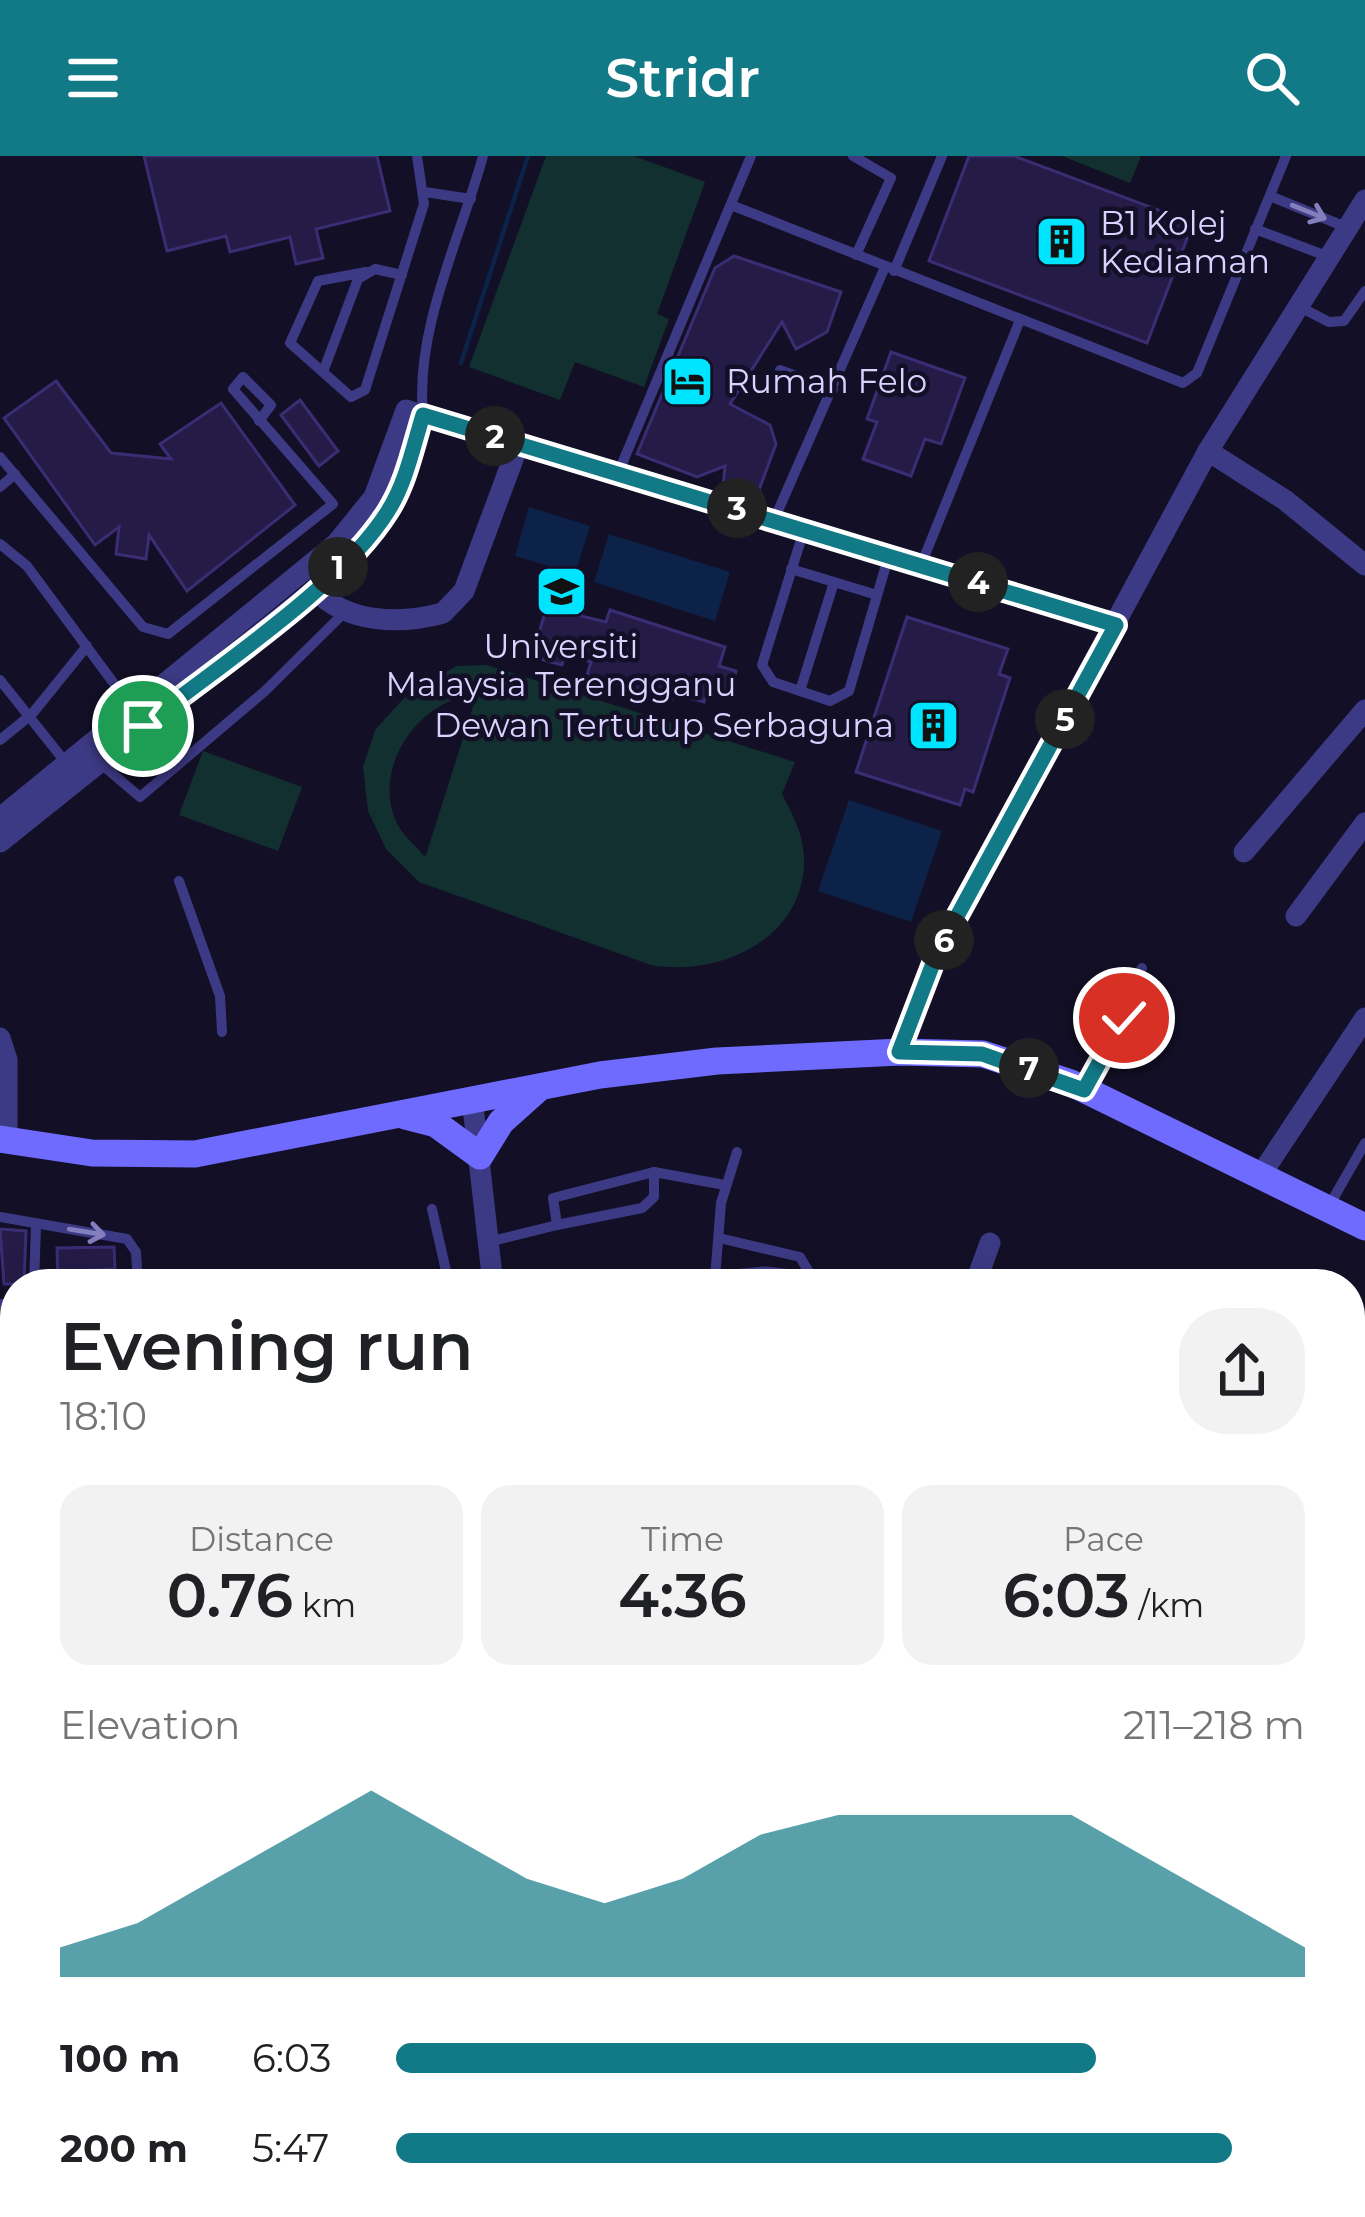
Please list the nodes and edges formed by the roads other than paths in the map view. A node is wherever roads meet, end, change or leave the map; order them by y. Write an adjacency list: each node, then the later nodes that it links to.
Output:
1 (417, 156): 7 (lane)
2 (483, 156): 9 (lane)
3 (751, 156): 11 (lane)
4 (853, 156): 14 (lane)
5 (942, 156): 16 (lane)
6 (1286, 156): 8 (lane)
7 (424, 192): 9 (lane); 18 (lane)
8 (1270, 196): 12 (lane, one-way to 12); 13 (lane)
9 (471, 199): 26 (lane)
10 (1365, 200): 12 (street)
11 (731, 205): 14 (lane); 31 (lane)
12 (1348, 228): 15 (street)
13 (1256, 230): 15 (lane); 22 (lane)
14 (856, 255): 16 (lane)
15 (1329, 257): 20 (street)
16 (890, 269): 22 (lane); 25 (lane)
17 (366, 272): 18 (lane); 24 (lane); 24 (lane)
18 (402, 275): 24 (lane)
19 (1365, 291): 21 (lane)
20 (1298, 306): 21 (lane); 29 (street)
21 (1359, 312)
22 (1020, 320): 40 (lane)
23 (780, 370): 25 (lane)
24 (323, 372)
25 (832, 390): 35 (lane)
26 (415, 413): 28 (street); 36 (street); 44 (street)
27 (259, 421): 34 (lane)
28 (519, 443): 31 (street); 46 (street)
29 (1208, 451): 41 (street); 47 (street)
30 (0, 458): 32 (lane)
31 (619, 471): 35 (street)
32 (15, 474): 33 (lane); 34 (lane)
33 (0, 487)
34 (333, 504): 36 (lane)
35 (774, 520): 37 (street)
36 (354, 526): 53 (street)
37 (804, 529): 39 (street); 42 (lane)
38 (0, 544): 48 (lane)
39 (889, 555): 40 (street); 45 (lane)
40 (921, 565): 47 (street)
41 (1365, 565)
42 (791, 569): 43 (lane); 50 (lane)
43 (834, 582): 45 (lane); 50 (lane)
44 (315, 590): 46 (street); 53 (street)
45 (877, 595): 50 (lane)
46 (344, 613): 55 (lane)
47 (1116, 625): 66 (street)
48 (87, 646): 52 (lane); 53 (lane)
49 (0, 680): 52 (lane)
50 (800, 691)
51 (1365, 710): 59 (street)
52 (32, 714): 54 (lane); 56 (lane)
53 (138, 719): 55 (street); 56 (street)
54 (0, 740)
55 (100, 763): 58 (street)
56 (67, 764): 58 (street)
57 (1365, 823): 61 (street)
58 (1, 835)
59 (1244, 852)
60 (179, 880): 64 (lane)
61 (1296, 916)
62 (1142, 968): 68 (lane)
63 (1365, 1018): 76 (street)
64 (222, 1032)
65 (0, 1038): 71 (street)
66 (899, 1052): 67 (main road); 68 (main road)
67 (542, 1085): 69 (main road); 74 (main road)
68 (1084, 1090): 76 (main road)
69 (472, 1098): 70 (main road); 74 (street)
70 (398, 1114): 71 (main road); 74 (main road)
71 (3, 1140)
72 (1365, 1143): 78 (lane)
73 (737, 1152): 77 (lane)
74 (480, 1156): 85 (street)
75 (654, 1172): 77 (lane); 82 (lane); 82 (lane)
76 (1260, 1176): 78 (main road)
77 (725, 1185): 84 (lane)
78 (1328, 1208): 83 (main road)
79 (432, 1209): 89 (lane)
80 (0, 1217): 81 (lane)
81 (36, 1225): 87 (lane); 88 (lane, one-way to 88)
82 (557, 1225): 85 (lane)
83 (1365, 1227)
84 (719, 1238): 91 (lane); 92 (lane)
85 (488, 1242): 90 (street)
86 (990, 1243): 93 (street)
87 (35, 1269)
88 (138, 1269)
89 (446, 1269)
90 (491, 1269)
91 (716, 1269)
92 (810, 1269)
93 (980, 1269)

